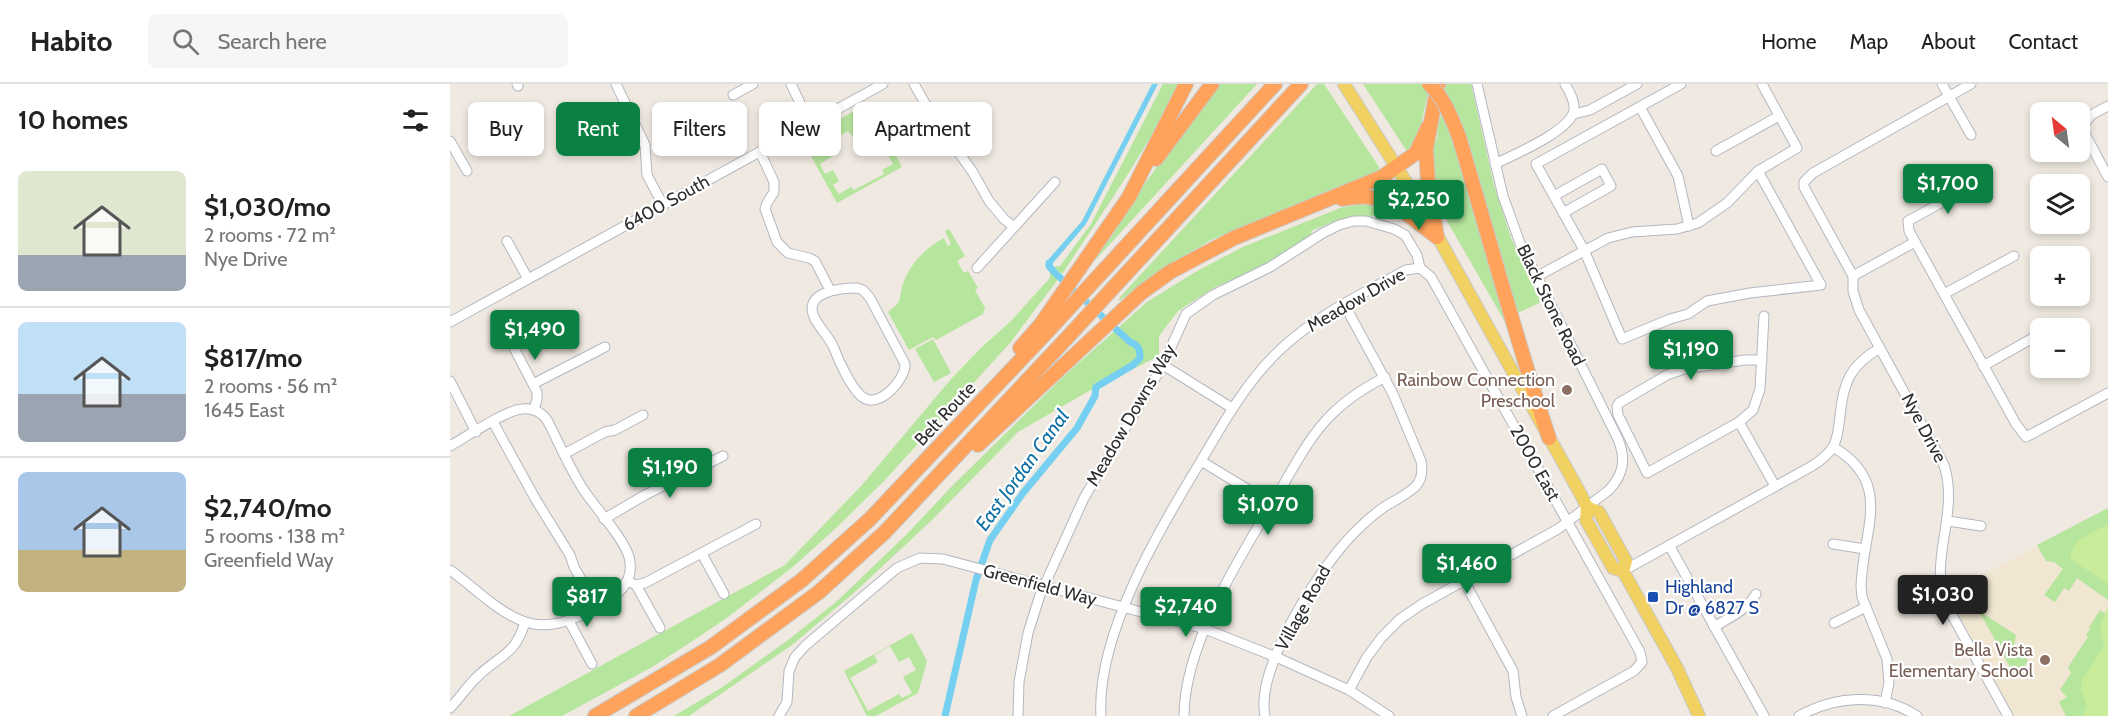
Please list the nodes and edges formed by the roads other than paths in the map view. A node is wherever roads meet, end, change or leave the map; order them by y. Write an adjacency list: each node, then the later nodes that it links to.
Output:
1 (615, 84): 44 (street)
2 (753, 84): 20 (street)
3 (792, 84): 22 (street)
4 (883, 84): 24 (street, 6400 South)
5 (914, 84): 47 (street)
6 (1186, 84): 42 (highway)
7 (1212, 84): 42 (highway)
8 (1275, 84): 86 (highway, Belt Route)
9 (1300, 84): 95 (highway, Belt Route)
10 (1430, 84): 80 (highway, bridge)
11 (1438, 84): 28 (highway)
12 (1477, 84): 34 (street, Black Stone Road)
13 (1565, 84): 26 (street)
14 (1636, 84): 26 (street)
15 (1681, 84): 25 (street)
16 (1761, 84): 27 (street)
17 (1942, 84): 21 (street)
18 (1971, 84): 21 (street)
19 (1345, 85): 35 (main road)
20 (733, 95)
21 (1949, 97): 29 (street); 55 (street, Nye Drive)
22 (800, 102)
23 (2108, 106): 38 (street)
24 (841, 107)
25 (1640, 107): 41 (street); 46 (street)
26 (1574, 114): 34 (street)
27 (1779, 116): 31 (street); 37 (street)
28 (1428, 127): 35 (highway); 48 (highway)
29 (1971, 135)
30 (450, 141): 36 (street)
31 (1716, 151)
32 (759, 153): 44 (street, 6400 South)
33 (762, 156): 58 (street)
34 (1495, 164): 56 (street, Black Stone Road)
35 (1398, 167): 43 (highway); 48 (main road)
36 (467, 171)
37 (1758, 171): 46 (street); 51 (street)
38 (2108, 177)
39 (1055, 182): 47 (street)
40 (1975, 184): 50 (street)
41 (1554, 196): 45 (street); 45 (street)
42 (1129, 197): 86 (highway)
43 (1328, 200): 48 (highway); 95 (highway)
44 (663, 205): 57 (street, 6400 South)
45 (1563, 213): 51 (street)
46 (1689, 226): 51 (street)
47 (1014, 227): 53 (street)
48 (1437, 237): 80 (main road)
49 (507, 241): 57 (street)
50 (1915, 242): 55 (street); 59 (street)
51 (1584, 250): 56 (street)
52 (2014, 256): 59 (street)
53 (976, 268)
54 (1420, 268): 60 (street, Meadow Drive); 68 (street, Meadow Downs Way); 91 (street, 2000 East)
55 (1853, 276): 66 (street, Nye Drive)
56 (1536, 277): 89 (street, Black Stone Road)
57 (528, 279): 63 (street, 6400 South)
58 (830, 290): 58 (street)
59 (1944, 294): 69 (street)
60 (1344, 304): 70 (street, Village Road); 74 (street, Meadow Drive)
61 (1764, 316): 67 (street)
62 (498, 317): 72 (street)
63 (450, 322)
64 (2030, 340): 69 (street)
65 (605, 347): 72 (street)
66 (1880, 348): 82 (street); 92 (street, Nye Drive)
67 (1762, 360): 78 (street); 78 (street)
68 (1163, 365): 74 (street); 104 (street, Meadow Downs Way)
69 (1983, 366): 73 (street)
70 (1385, 377): 88 (street); 116 (street, Village Road)
71 (450, 381): 79 (street)
72 (532, 384): 75 (street)
73 (2108, 393)
74 (1232, 408): 85 (street, Meadow Drive)
75 (534, 410): 77 (street); 83 (street)
76 (643, 415): 83 (street)
77 (493, 422): 79 (street); 107 (street)
78 (1739, 422): 87 (street)
79 (476, 432): 81 (street)
80 (1549, 438): 89 (main road)
81 (450, 446)
82 (1833, 447): 87 (street); 98 (street)
83 (564, 454): 90 (street)
84 (723, 456): 90 (street)
85 (1201, 460): 88 (street); 108 (street, Meadow Drive)
86 (920, 466): 121 (highway, Belt Route)
87 (1775, 486): 97 (street)
88 (1272, 504): 115 (street)
89 (1587, 507): 91 (street, Black Stone Road); 101 (main road)
90 (604, 519): 103 (street)
91 (1567, 521): 102 (street, Black Stone Road); 130 (street, 2000 East)
92 (1948, 521): 94 (street); 135 (street, Nye Drive)
93 (756, 524): 99 (street)
94 (1981, 526)
95 (885, 531): 122 (highway, Belt Route)
96 (1833, 543): 98 (street)
97 (1669, 545): 101 (street); 113 (street)
98 (1866, 549): 109 (street)
99 (702, 554): 103 (street); 105 (street)
100 (450, 570): 111 (street)
101 (1623, 571): 131 (main road)
102 (1464, 581): 118 (street, Black Stone Road); 129 (street)
103 (632, 583): 107 (street); 114 (street)
104 (1044, 586): 108 (street, Greenfield Way); 123 (street, Greenfield Way); 124 (street, Meadow Downs Way)
105 (724, 594)
106 (1756, 594): 113 (street)
107 (597, 607): 110 (street)
108 (1125, 607): 115 (street, Greenfield Way); 125 (street, Meadow Drive)
109 (1866, 607): 112 (street); 119 (street)
110 (569, 621): 111 (street); 117 (street)
111 (525, 622): 120 (street)
112 (1834, 623)
113 (1714, 627): 132 (street)
114 (660, 628)
115 (1205, 629): 116 (street, Greenfield Way); 126 (street)
116 (1276, 657): 118 (street, Greenfield Way); 127 (street, Village Road)
117 (592, 663)
118 (1349, 690): 128 (street, Greenfield Way)
119 (1886, 703): 133 (street); 134 (street)
120 (450, 708)
121 (595, 716)
122 (636, 716)
123 (780, 716)
124 (1018, 716)
125 (1101, 716)
126 (1184, 716)
127 (1265, 716)
128 (1389, 716)
129 (1522, 716)
130 (1553, 716)
131 (1699, 716)
132 (1764, 716)
133 (1798, 716)
134 (1917, 716)
135 (2008, 716)

